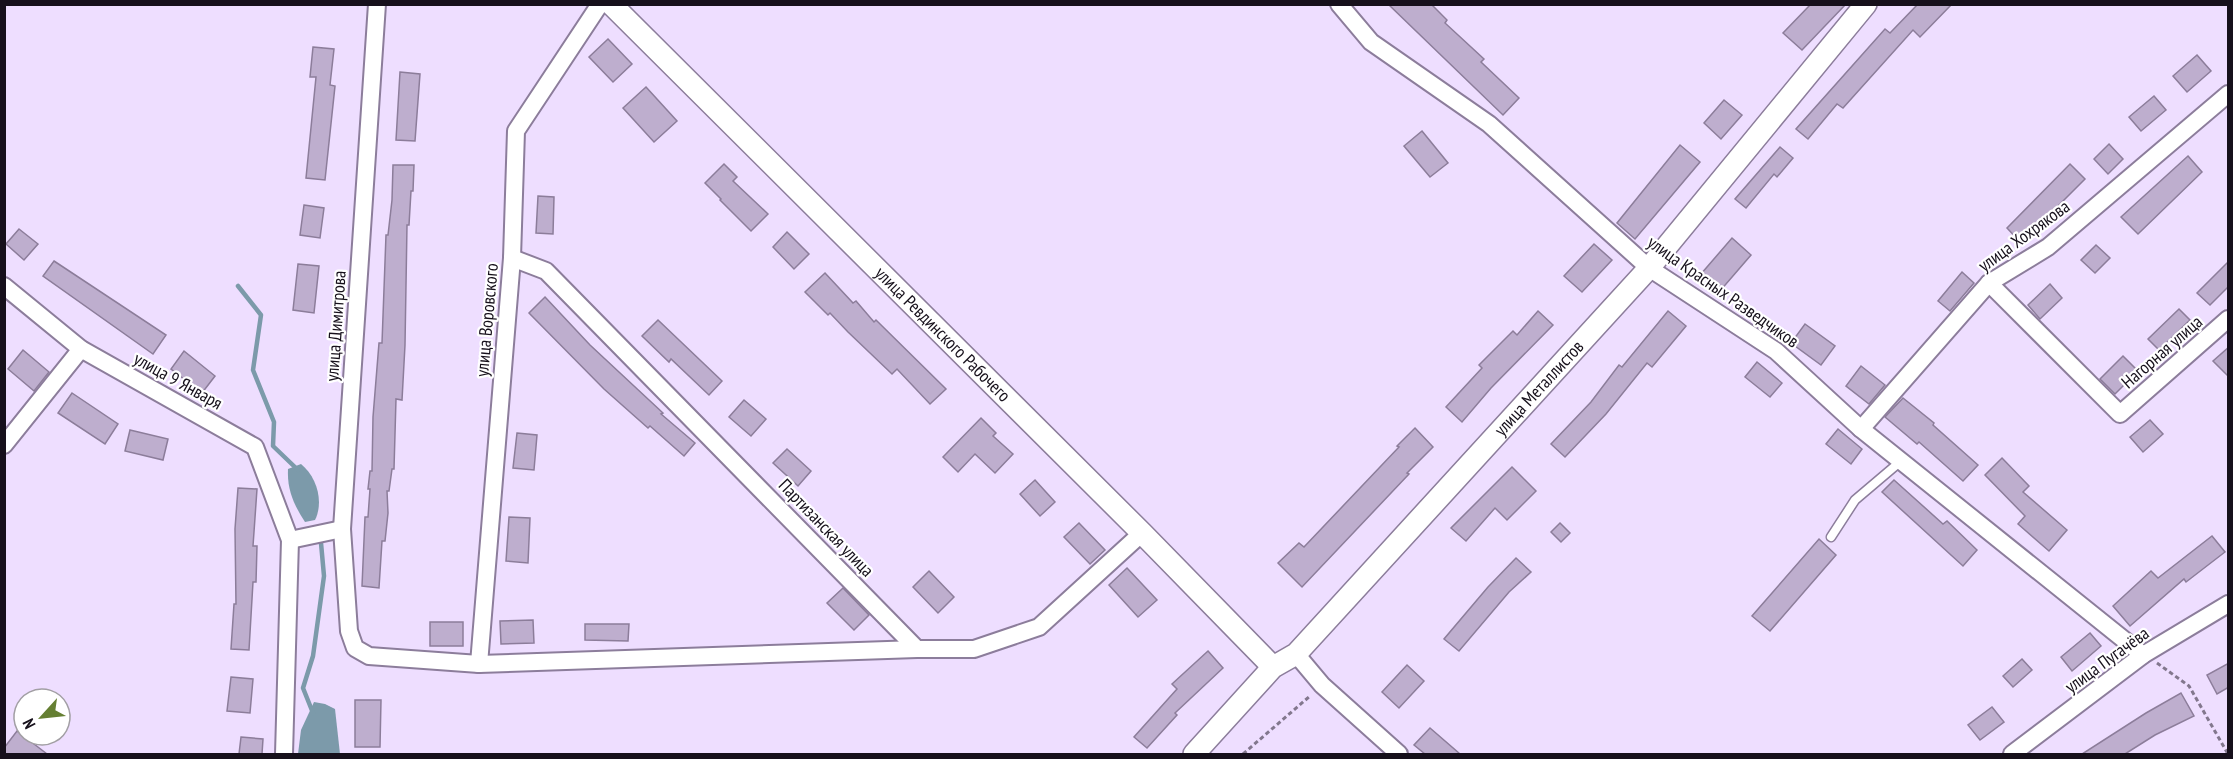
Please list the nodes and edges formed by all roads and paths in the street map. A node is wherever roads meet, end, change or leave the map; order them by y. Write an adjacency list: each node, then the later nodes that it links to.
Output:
1 (376, 4): 16 (street, улица Димитрова)
2 (600, 4): 7 (street, улица Воровского)
3 (611, 4): 17 (street, улица Ревдинского Рабочего)
4 (1339, 4): 8 (street, улица Красных Разведчиков)
5 (1866, 4): 8 (street, улица Металлистов)
6 (2229, 94): 9 (street, улица Хохрякова)
7 (512, 258): 21 (street, Партизанская улица); 24 (street, улица Воровского)
8 (1649, 268): 13 (street, улица Красных Разведчиков); 22 (street, улица Металлистов)
9 (1989, 283): 11 (street, Нагорная улица); 13 (street, улица Хохрякова)
10 (4, 286): 12 (street, улица 9 Января)
11 (2229, 319)
12 (81, 349): 14 (street); 19 (street, улица 9 Января)
13 (1861, 429): 15 (street, улица Красных Разведчиков)
14 (4, 444)
15 (1901, 460): 18 (lane); 23 (street, улица Красных Разведчиков)
16 (342, 529): 19 (street); 24 (street, улица Димитрова)
17 (1142, 533): 21 (street); 25 (street, улица Ревдинского Рабочего)
18 (1831, 537)
19 (290, 540): 27 (street)
20 (2229, 604): 23 (street, улица Пугачёва)
21 (917, 649): 24 (street)
22 (1296, 654): 25 (street, улица Металлистов); 26 (street)
23 (2143, 655): 31 (street, улица Пугачёва); 32 (path)
24 (479, 664)
25 (1274, 667): 28 (street, улица Металлистов)
26 (1322, 684): 29 (path); 30 (street)
27 (284, 754)
28 (1194, 754)
29 (1243, 754)
30 (1399, 754)
31 (2012, 754)
32 (2228, 754)

